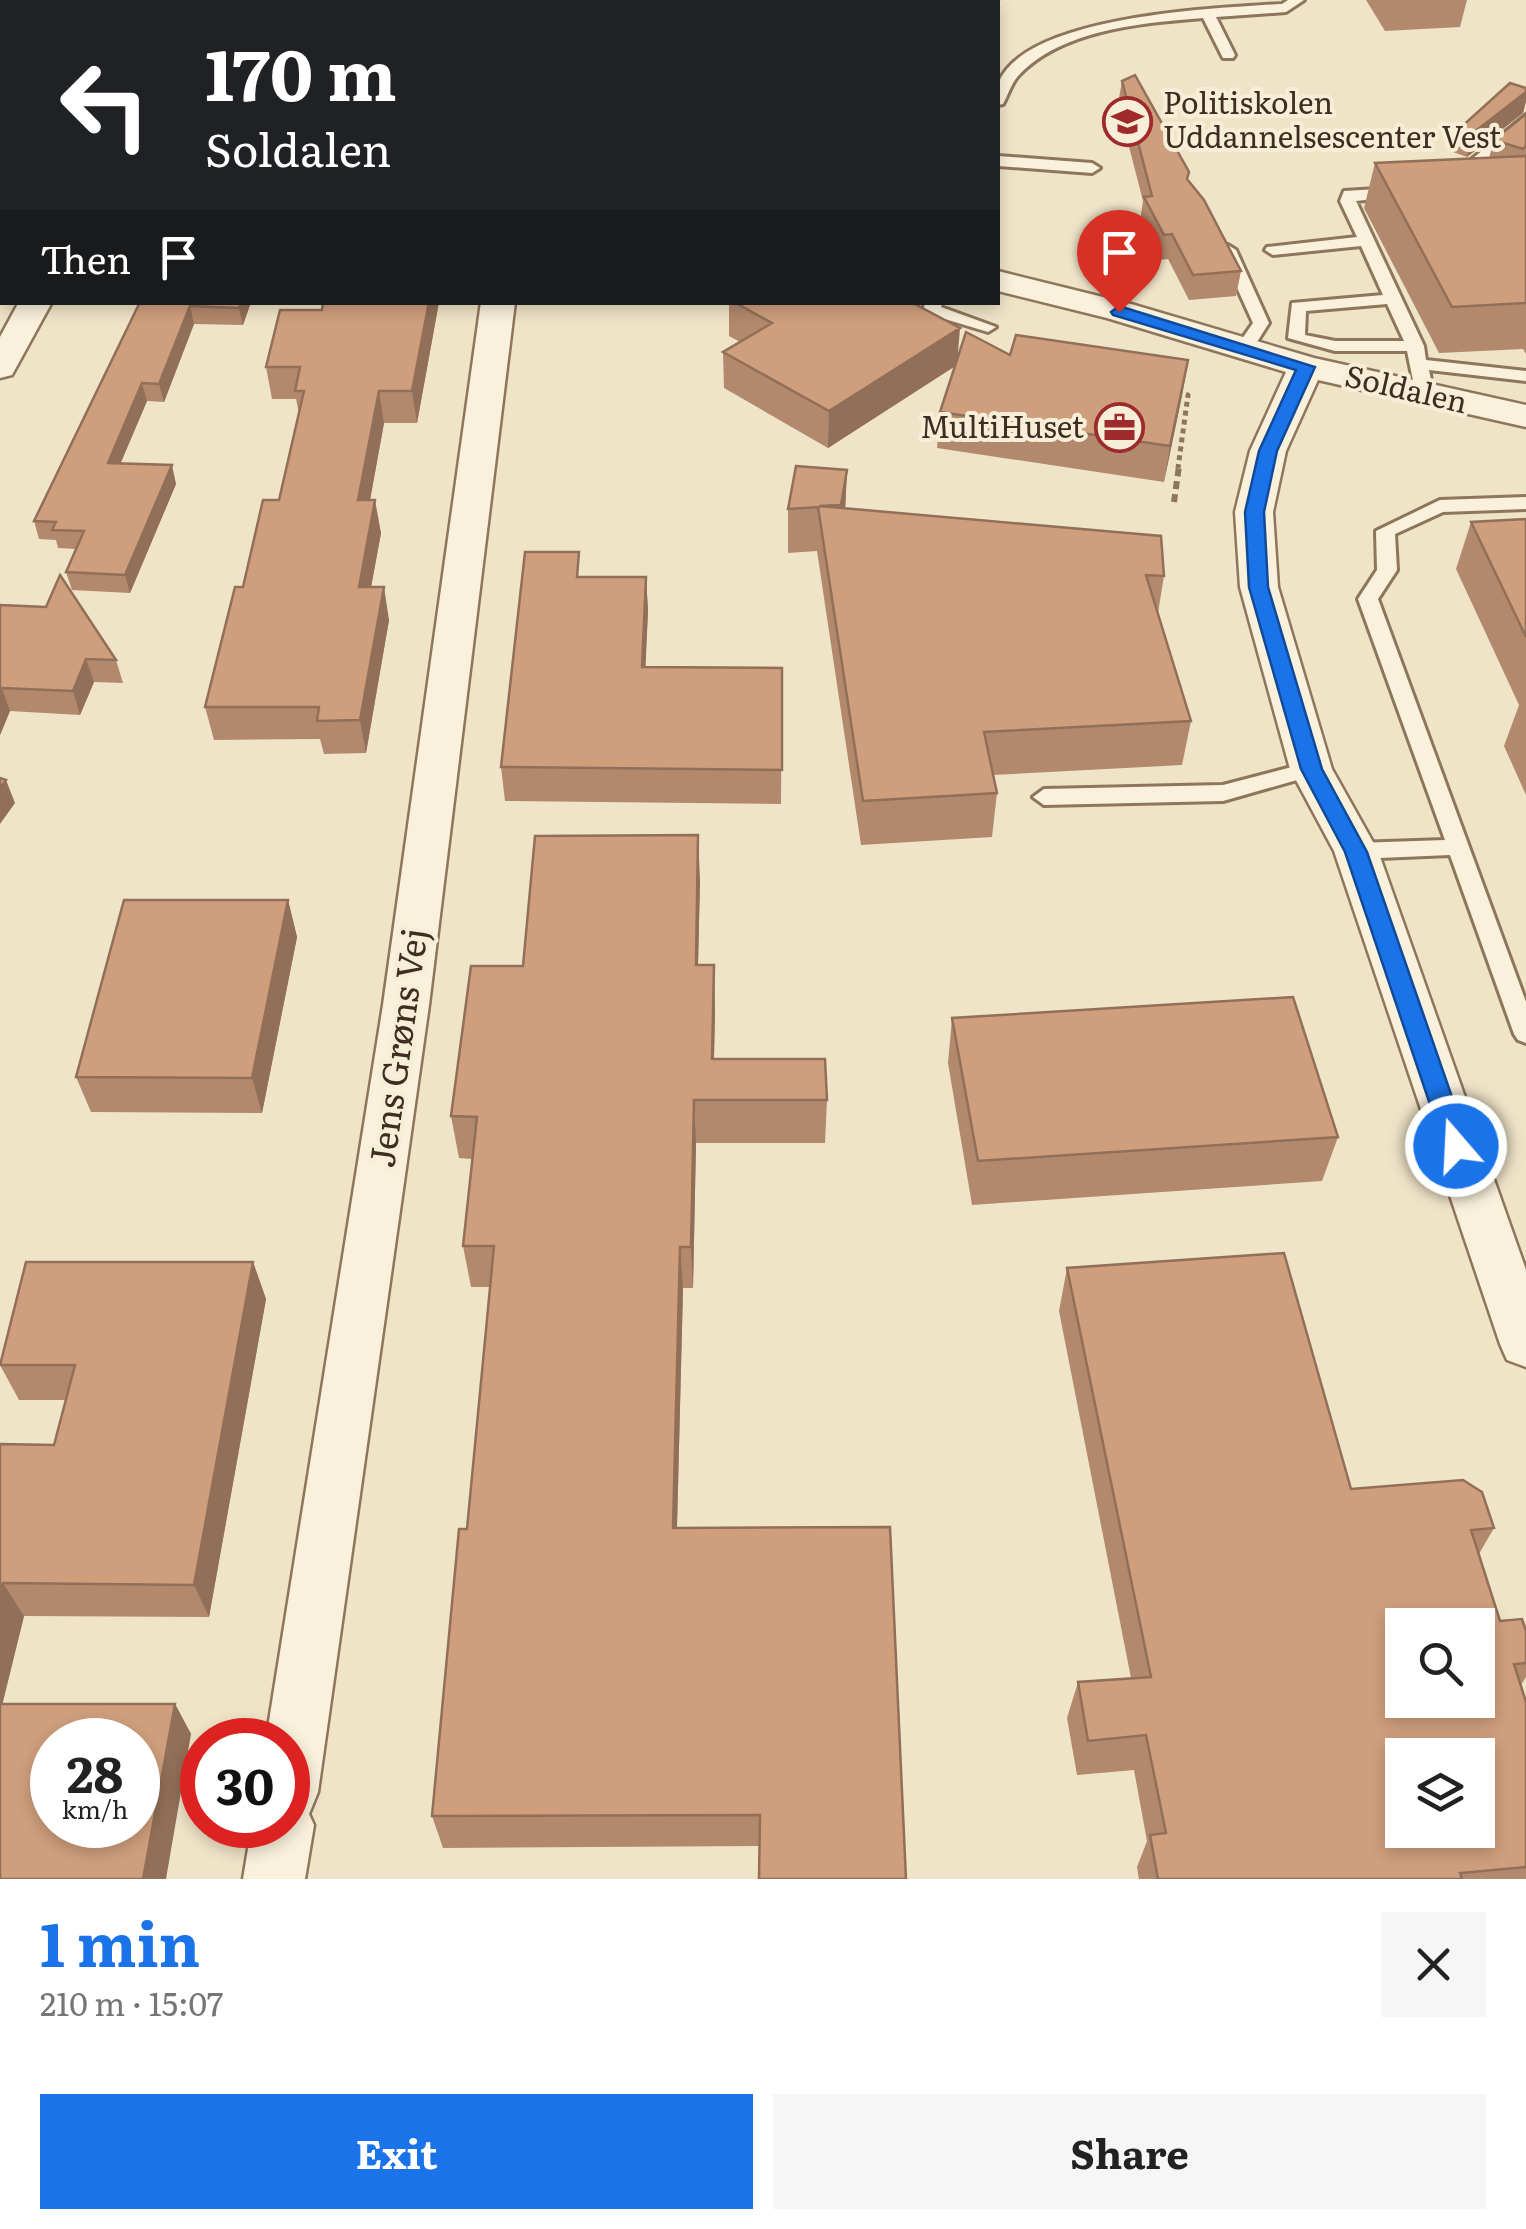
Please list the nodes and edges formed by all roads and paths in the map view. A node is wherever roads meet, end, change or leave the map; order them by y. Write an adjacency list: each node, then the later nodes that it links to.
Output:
1 (1182, 0): 4 (lane)
2 (1296, 0): 3 (lane)
3 (1208, 14): 4 (lane); 5 (lane)
4 (1190, 15): 6 (lane)
5 (1228, 55)
6 (1000, 98)
7 (1526, 119): 11 (lane)
8 (1000, 161): 9 (lane)
9 (1092, 168)
10 (1409, 187): 13 (lane)
11 (1467, 191)
12 (1221, 234): 21 (lane)
13 (1366, 241): 14 (lane); 16 (lane)
14 (1273, 250)
15 (1000, 283): 21 (street, Soldalen)
16 (1393, 299): 24 (lane); 24 (lane)
17 (34, 305): 23 (street)
18 (498, 305): 36 (street, Jens Grøns Vej)
19 (933, 305): 20 (lane)
20 (988, 327)
21 (1244, 348): 22 (street, Soldalen)
22 (1306, 367): 24 (street, Soldalen); 30 (street)
23 (0, 368)
24 (1420, 368): 25 (lane); 27 (street, Soldalen)
25 (1526, 376)
26 (1170, 392): 28 (path)
27 (1526, 416)
28 (1174, 502)
29 (1526, 502): 32 (lane)
30 (1311, 769): 31 (lane); 33 (street)
31 (1044, 797)
32 (1458, 847): 33 (lane); 34 (lane)
33 (1356, 852): 35 (street)
34 (1526, 1034)
35 (1524, 1332)
36 (299, 1718)
37 (279, 1848): 38 (street)
38 (274, 1879)

